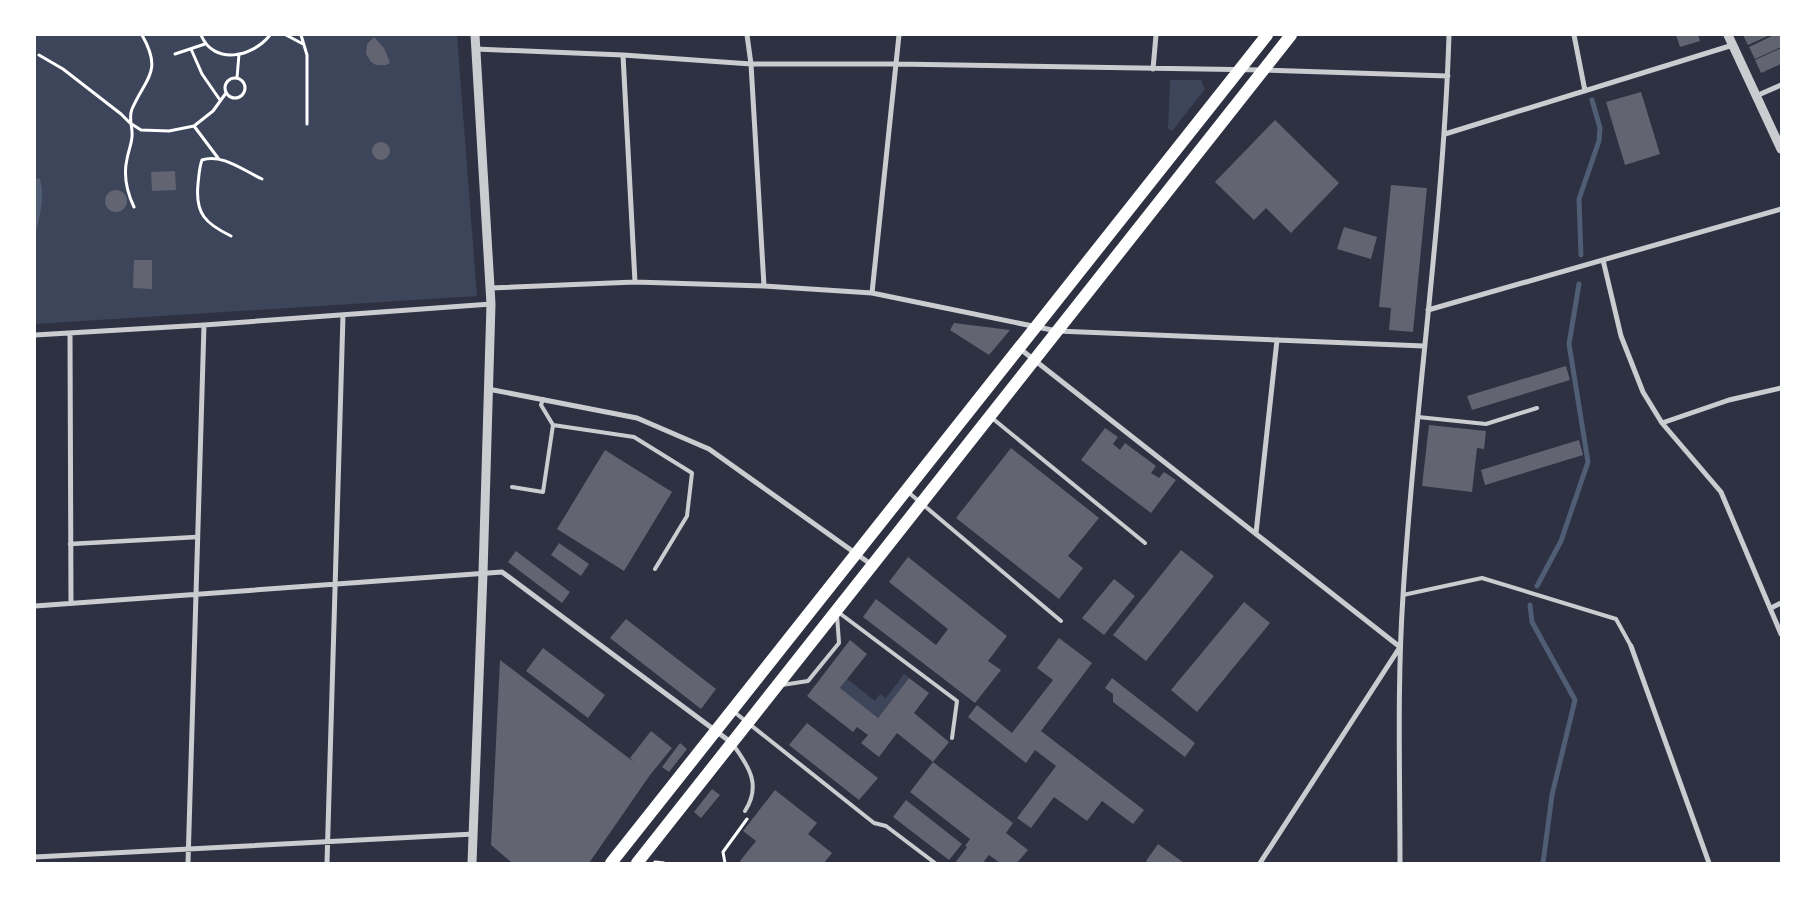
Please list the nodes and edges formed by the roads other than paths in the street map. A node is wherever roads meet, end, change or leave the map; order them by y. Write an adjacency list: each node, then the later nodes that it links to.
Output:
1 (475, 35): 11 (street)
2 (747, 35): 13 (street)
3 (899, 35): 14 (street)
4 (1156, 35): 15 (street)
5 (1267, 35): 16 (main road)
6 (1291, 35): 17 (main road)
7 (1449, 35): 18 (street)
8 (1574, 35): 20 (street)
9 (1728, 35): 10 (street)
10 (1733, 45): 20 (street); 21 (street)
11 (476, 49): 12 (street); 28 (street)
12 (623, 55): 13 (street); 26 (street)
13 (751, 64): 14 (street); 27 (street)
14 (897, 64): 15 (street); 29 (street)
15 (1152, 69): 16 (street)
16 (1239, 70): 17 (street); 34 (main road)
17 (1264, 70): 18 (street); 35 (main road)
18 (1448, 76): 22 (street)
19 (1781, 85): 21 (street)
20 (1585, 90): 22 (street)
21 (1756, 96): 23 (street)
22 (1445, 134): 31 (street)
23 (1781, 149)
24 (1781, 209): 25 (street)
25 (1603, 260): 31 (street); 48 (street)
26 (634, 282): 27 (street); 28 (street)
27 (764, 286): 29 (street)
28 (490, 288): 30 (street)
29 (872, 293): 34 (street)
30 (491, 304): 32 (street); 42 (street)
31 (1428, 310): 39 (street)
32 (343, 315): 33 (street); 61 (street)
33 (204, 325): 36 (street); 54 (street)
34 (1036, 326): 35 (street); 40 (main road)
35 (1057, 331): 38 (street); 41 (main road)
36 (70, 333): 37 (street); 56 (street)
37 (35, 335)
38 (1277, 340): 39 (street); 53 (street)
39 (1424, 346): 47 (street)
40 (1019, 348): 41 (street); 51 (main road)
41 (1035, 360): 46 (main road); 53 (street)
42 (488, 388): 44 (street); 60 (street)
43 (1781, 388): 48 (street)
44 (543, 399): 49 (lane); 57 (street)
45 (1537, 408): 47 (lane)
46 (990, 416): 52 (main road); 55 (lane)
47 (1418, 417): 63 (street)
48 (1662, 423): 67 (street)
49 (554, 425): 50 (lane); 59 (lane)
50 (512, 487)
51 (906, 490): 52 (lane); 57 (main road)
52 (922, 503): 58 (main road); 69 (lane)
53 (1256, 533): 72 (street)
54 (197, 536): 56 (street); 62 (street)
55 (1145, 543)
56 (70, 544): 64 (street)
57 (856, 553): 58 (street); 74 (main road)
58 (873, 565): 68 (main road)
59 (655, 569)
60 (483, 573): 61 (street); 76 (street); 80 (street)
61 (334, 584): 62 (street); 81 (street)
62 (195, 594): 64 (street); 82 (street)
63 (1402, 595): 71 (lane); 72 (street)
64 (71, 603): 66 (street)
65 (1781, 603): 67 (street)
66 (35, 606)
67 (1770, 608): 70 (street)
68 (836, 611): 73 (main road); 73 (lane); 77 (lane)
69 (1061, 621)
70 (1781, 634)
71 (1631, 646): 92 (street)
72 (1400, 647): 90 (street); 91 (street)
73 (778, 685): 75 (main road)
74 (732, 710): 75 (lane); 76 (main road)
75 (748, 723): 78 (main road); 89 (lane)
76 (715, 731): 78 (street); 87 (main road)
77 (952, 738)
78 (732, 743): 79 (lane); 88 (main road)
79 (745, 812)
80 (474, 834): 81 (street); 86 (street)
81 (327, 841): 82 (street); 85 (street)
82 (188, 849): 83 (street); 84 (street)
83 (35, 857)
84 (188, 863)
85 (327, 863)
86 (472, 863)
87 (611, 863)
88 (637, 863)
89 (935, 863)
90 (1260, 863)
91 (1400, 863)
92 (1709, 863)

